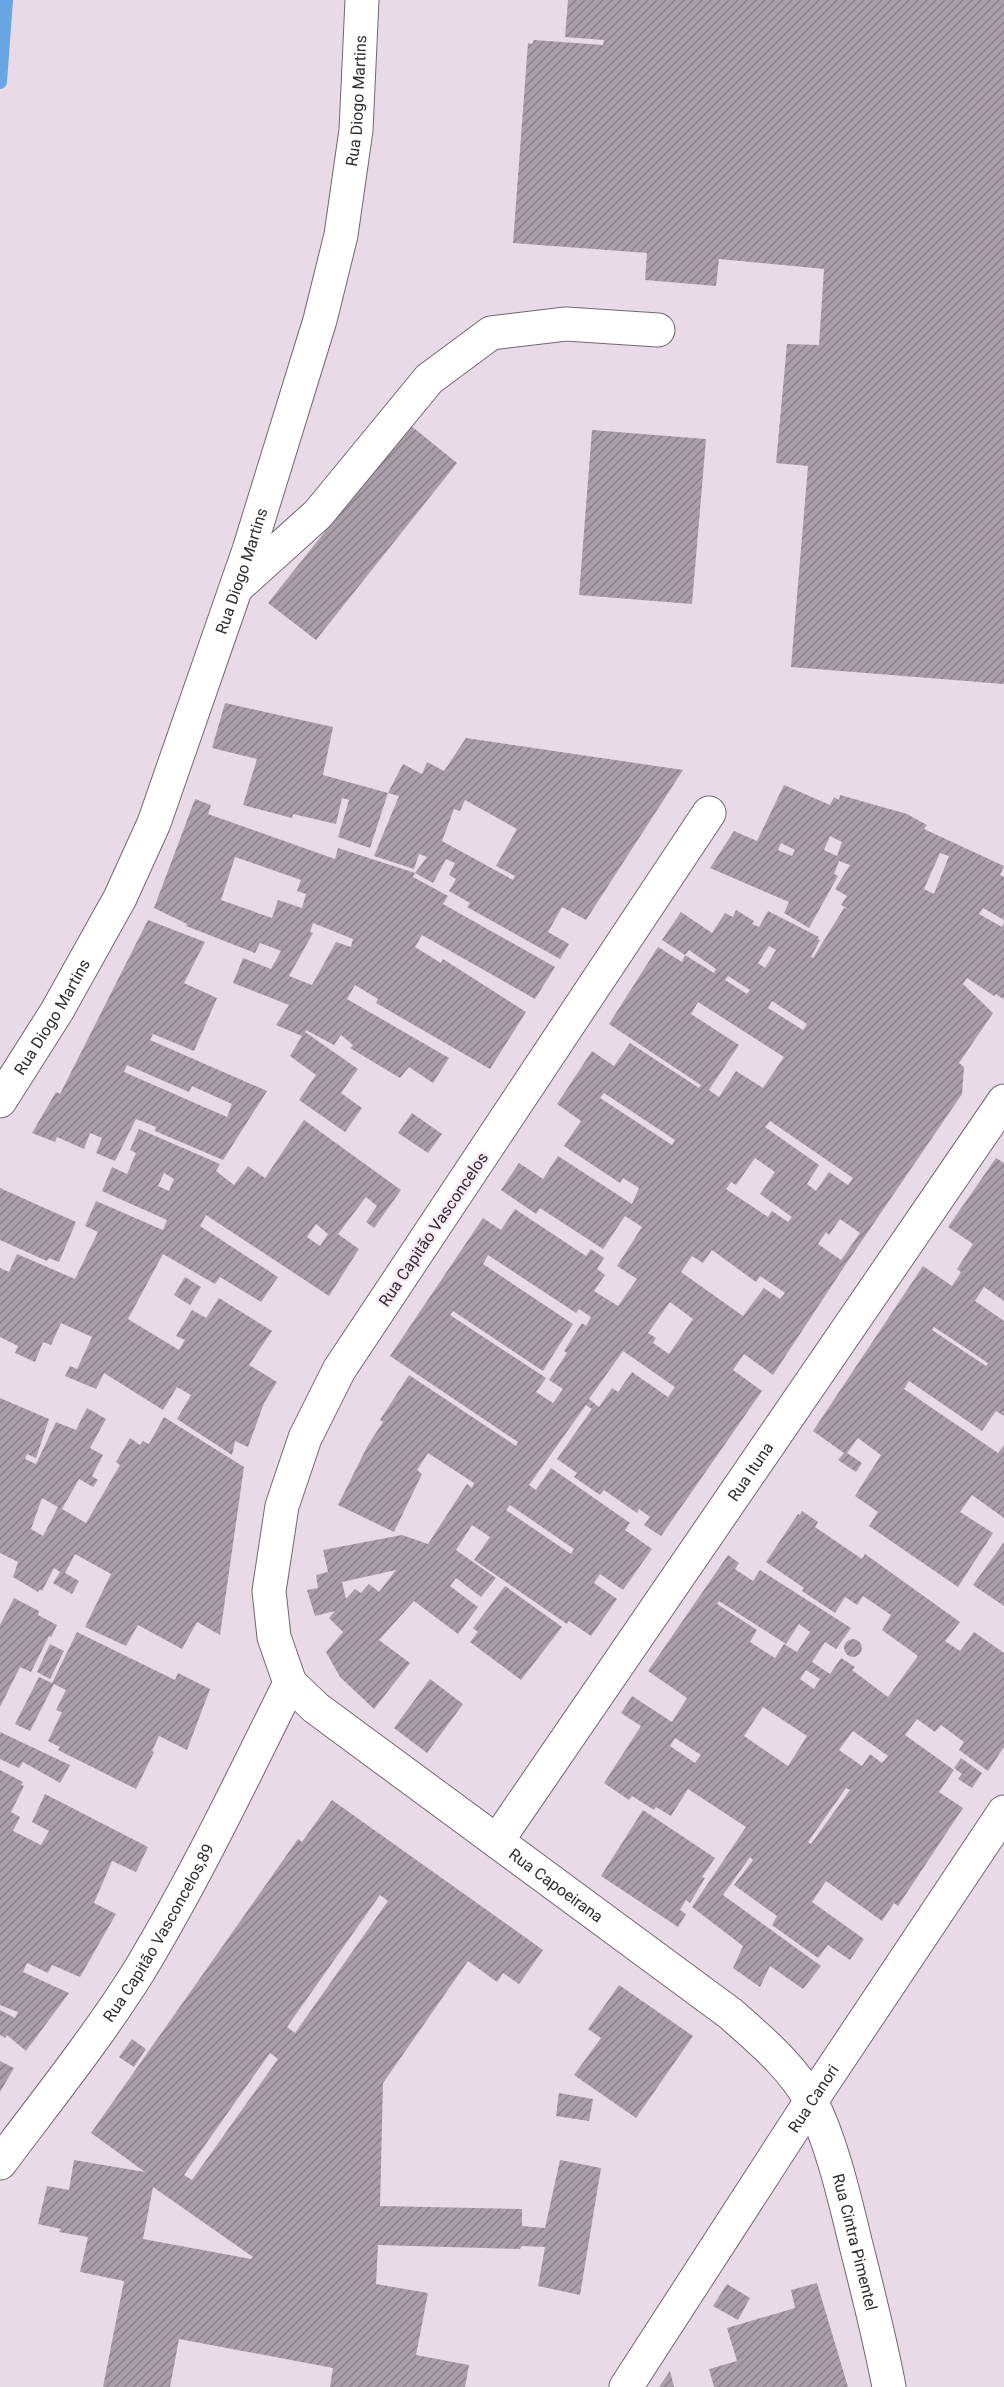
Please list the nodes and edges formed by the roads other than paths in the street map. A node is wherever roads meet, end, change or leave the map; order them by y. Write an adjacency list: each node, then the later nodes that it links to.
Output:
1 (362, 0): 3 (street, Rua Diogo Martins)
2 (658, 330): 3 (street)
3 (236, 588): 5 (street, Rua Diogo Martins)
4 (709, 813): 7 (street, Rua Capitão Vasconcelos)
5 (0, 1101)
6 (1004, 1101): 9 (street, Rua Ituna)
7 (290, 1683): 9 (street, Rua Capoeirana); 11 (street, Rua Capitão Vasconcelos,89)
8 (1004, 1812): 10 (street, Rua Canori)
9 (497, 1841): 10 (street, Rua Capoeirana)
10 (811, 2101): 12 (street, Rua Canori); 13 (street, Rua Cintra Pimentel)
11 (0, 2163)
12 (626, 2387)
13 (889, 2387)

